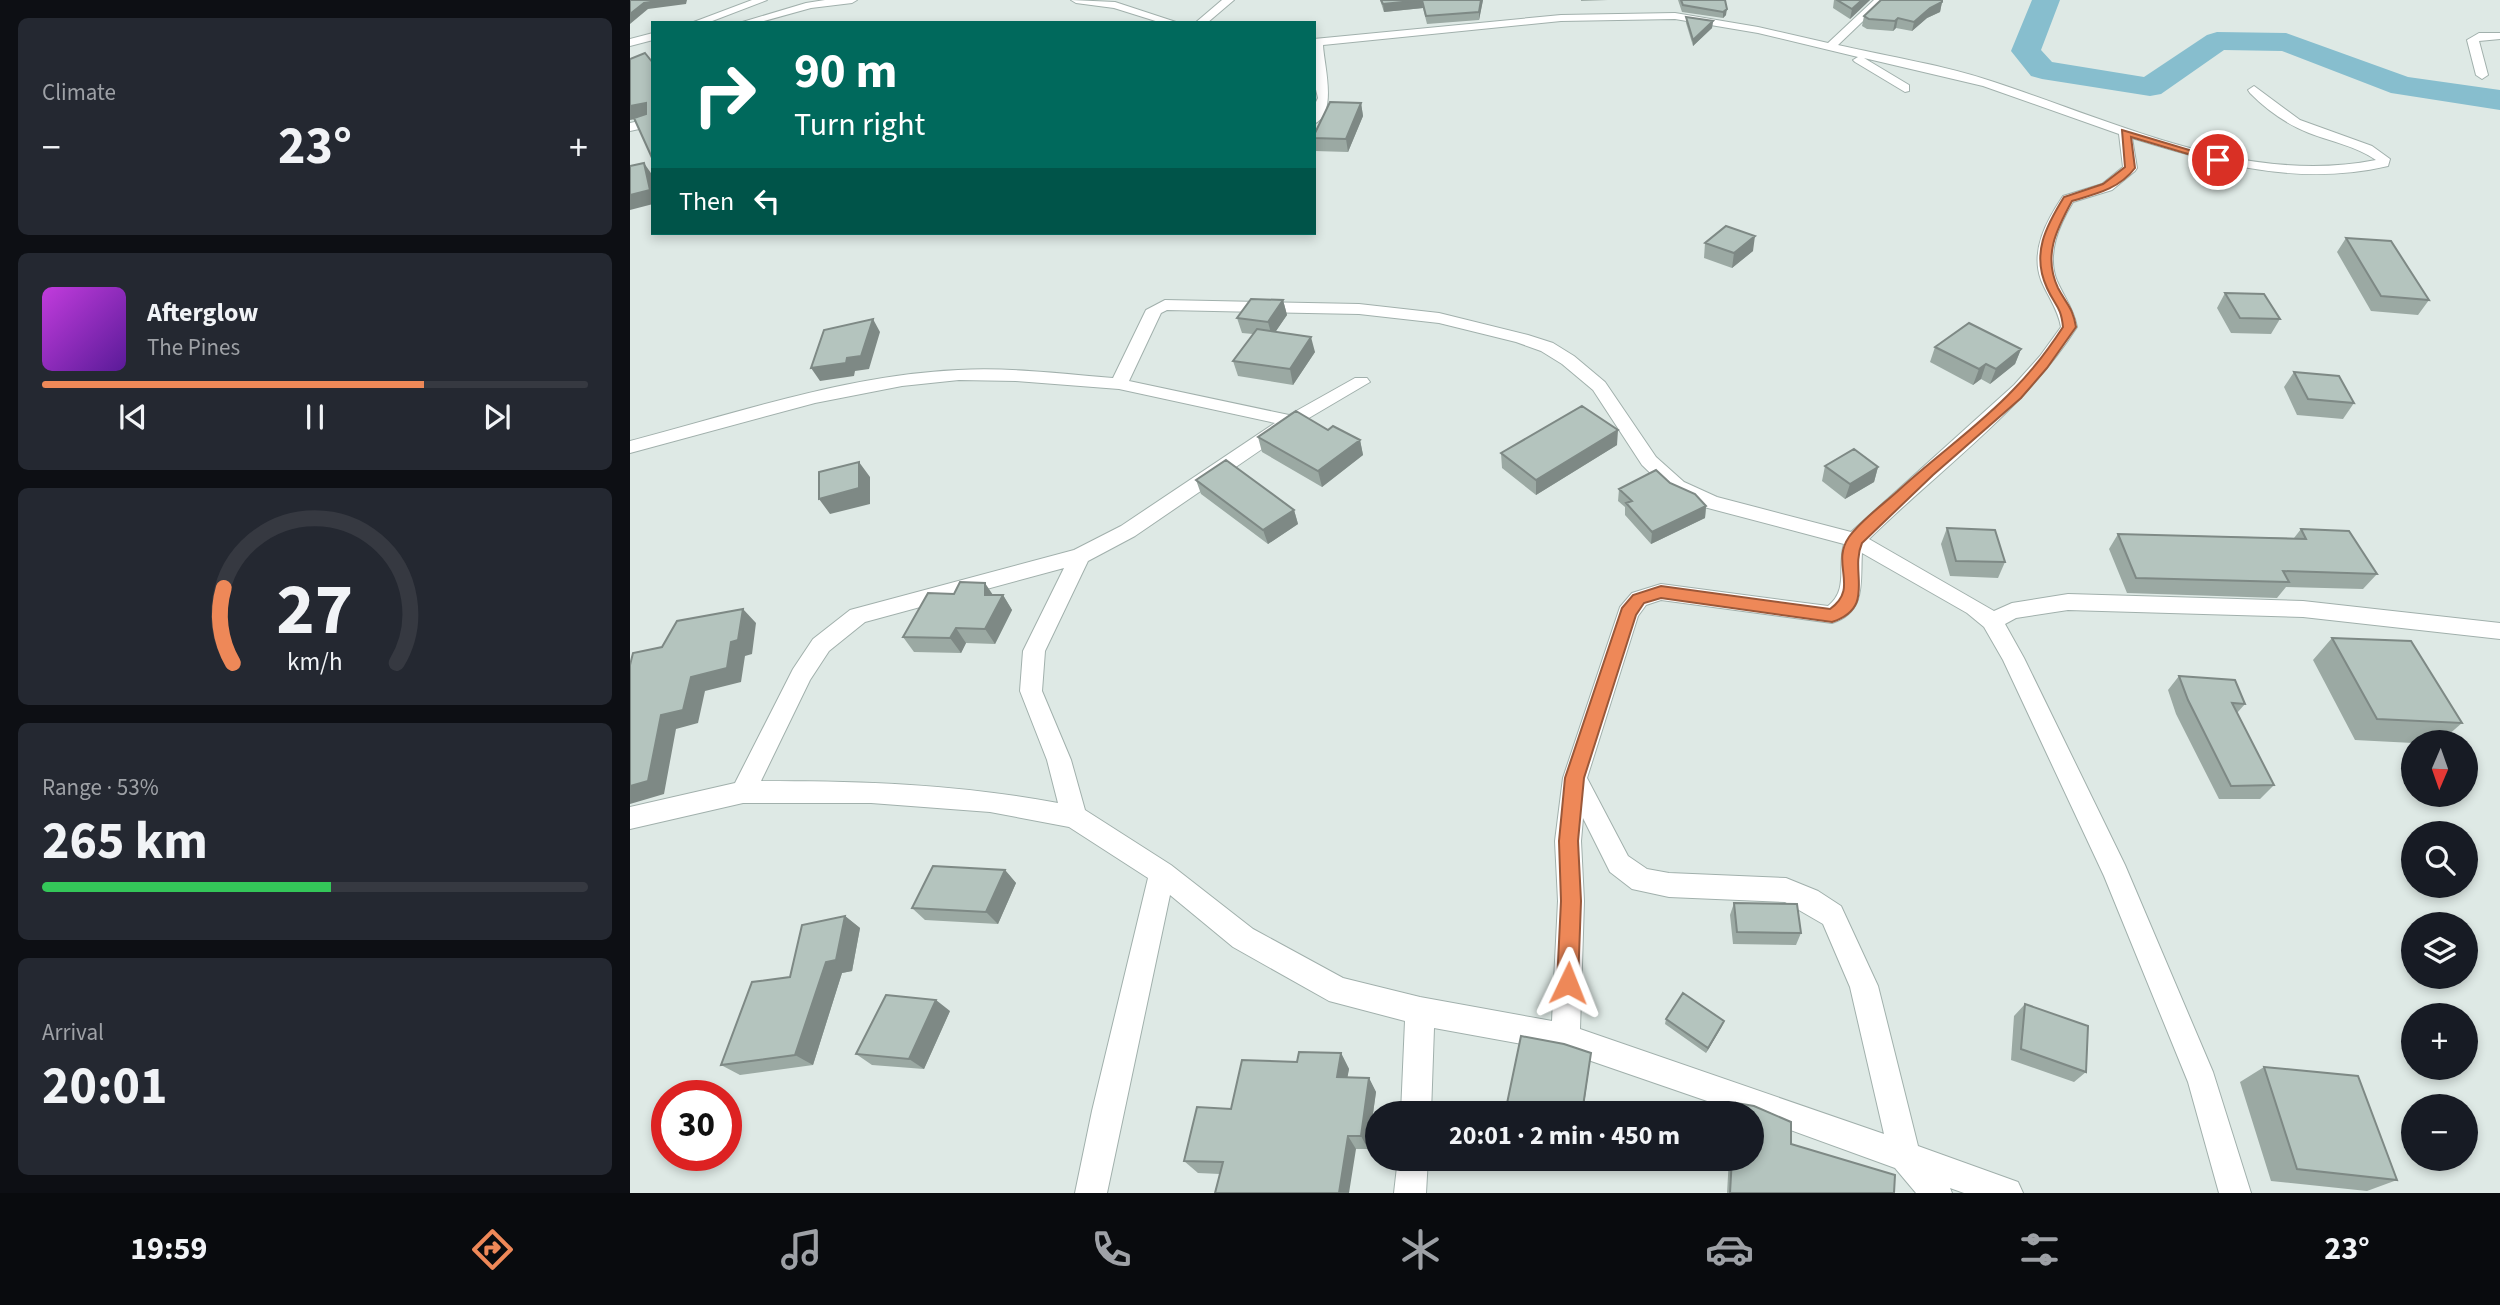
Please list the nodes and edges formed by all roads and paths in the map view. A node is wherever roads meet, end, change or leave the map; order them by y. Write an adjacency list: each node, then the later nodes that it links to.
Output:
1 (762, 0): 6 (street)
2 (850, 0): 7 (street)
3 (1076, 0): 8 (street)
4 (1229, 0): 9 (street)
5 (1880, 0): 14 (street)
6 (702, 21)
7 (751, 21)
8 (1167, 21)
9 (1203, 21)
10 (2500, 36): 18 (street)
11 (651, 37): 13 (street)
12 (1316, 42): 14 (street); 21 (street)
13 (630, 43)
14 (1830, 47): 17 (street)
15 (651, 50): 16 (street)
16 (630, 52)
17 (1849, 52): 19 (street); 24 (street)
18 (2482, 75)
19 (1905, 88)
20 (2254, 90): 24 (street)
21 (1316, 116)
22 (651, 122): 23 (street)
23 (630, 127)
24 (2125, 132): 29 (street)
25 (1361, 382): 27 (street)
26 (1119, 384): 27 (street); 28 (street); 29 (street)
27 (1291, 421): 30 (street)
28 (630, 447)
29 (1855, 540): 31 (street); 33 (street)
30 (1080, 556): 34 (street); 35 (street)
31 (1992, 621): 32 (street); 47 (street)
32 (2500, 631)
33 (1575, 778): 39 (street); 41 (street)
34 (743, 792): 35 (street); 36 (street)
35 (1074, 817): 37 (street)
36 (630, 818)
37 (1162, 873): 38 (street); 43 (street)
38 (1420, 1011): 39 (street); 40 (street)
39 (1565, 1038): 41 (street)
40 (1416, 1101)
41 (1905, 1156): 45 (street); 46 (street)
42 (1412, 1171): 44 (street)
43 (1091, 1193)
44 (1410, 1193)
45 (1936, 1193)
46 (2007, 1193)
47 (2235, 1193)

